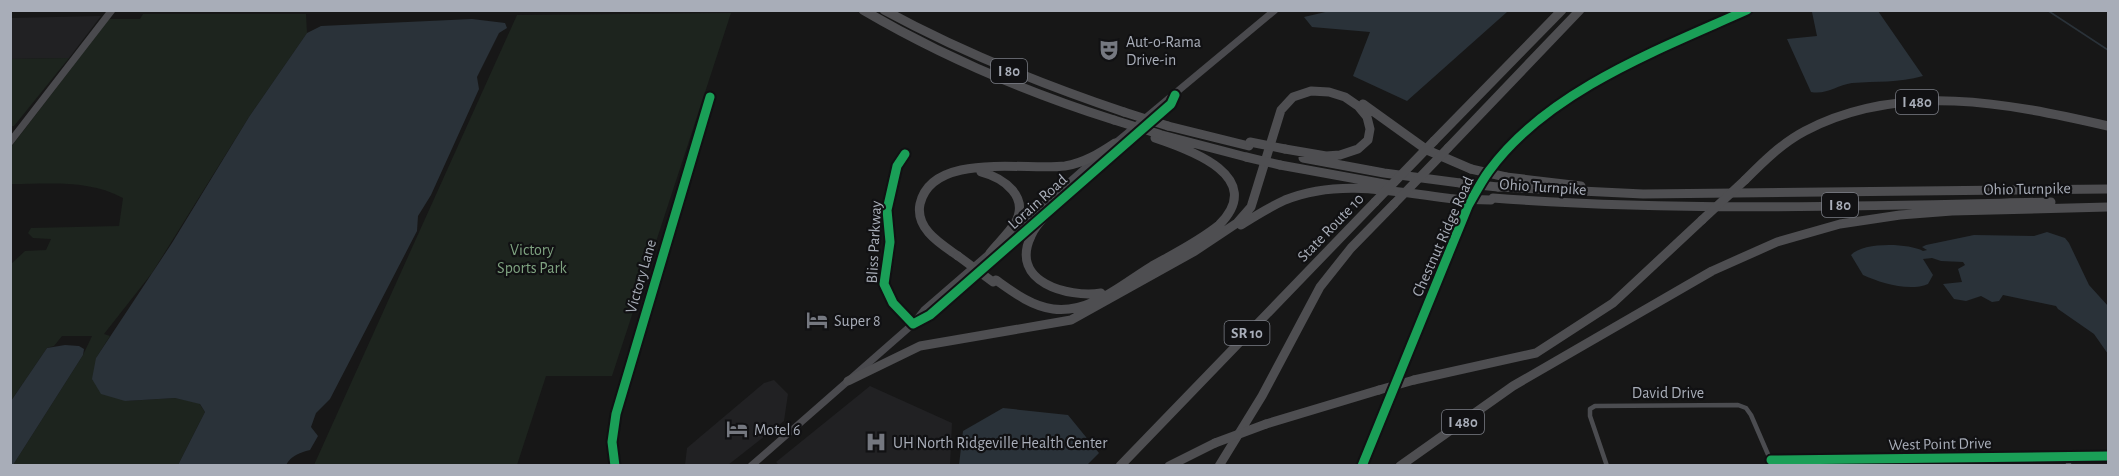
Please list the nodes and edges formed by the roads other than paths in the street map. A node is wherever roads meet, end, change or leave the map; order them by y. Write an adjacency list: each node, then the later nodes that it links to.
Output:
1 (112, 10): 12 (street)
2 (863, 10): 11 (highway, I 80, bridge)
3 (884, 10): 14 (highway, Ohio Turnpike / I 80, bridge)
4 (1562, 10): 39 (highway, State Route 10 / SR 10, bridge)
5 (1580, 10): 41 (highway, State Route 10 / SR 10, bridge)
6 (1747, 10): 42 (street, Chestnut Ridge Road)
7 (1275, 11): 8 (street, Lorain Road)
8 (1175, 94): 13 (street, Lorain Road); 16 (street, Lorain Road)
9 (710, 97): 37 (street, Victory Lane)
10 (2109, 126): 40 (highway, I 480, bridge)
11 (1157, 136): 19 (highway, bridge); 23 (highway)
12 (10, 142)
13 (1115, 143): 16 (street, Lorain Road); 26 (highway)
14 (1284, 152): 18 (highway, Ohio Turnpike / I 80, bridge); 24 (highway)
15 (905, 154): 30 (street, Bliss Parkway)
16 (1105, 156): 21 (street, Lorain Road); 25 (street, Lorain Road)
17 (2109, 189): 18 (highway, Ohio Turnpike / I 80)
18 (1643, 194): 23 (highway, bridge)
19 (1454, 196): 20 (highway, Ohio Turnpike / I 80, bridge); 24 (highway)
20 (2109, 202)
21 (1057, 203): 28 (highway); 30 (street, Lorain Road)
22 (2109, 207): 43 (highway, I 480)
23 (1202, 237): 28 (highway)
24 (1215, 238): 29 (highway)
25 (990, 253): 26 (highway); 30 (street, Lorain Road)
26 (959, 255): 27 (highway, bridge)
27 (994, 281): 28 (highway); 29 (highway)
28 (1122, 284)
29 (1101, 303): 31 (highway)
30 (914, 324): 31 (street, Lorain Road)
31 (848, 381): 38 (street, Lorain Road)
32 (2064, 456): 33 (street, West Point Drive); 34 (street, West Point Drive); 47 (street)
33 (2109, 456)
34 (1966, 458): 35 (street, West Point Drive); 46 (street)
35 (1869, 459): 36 (street, West Point Drive); 45 (street)
36 (1772, 463): 44 (street, David Drive)
37 (615, 465)
38 (751, 465)
39 (1120, 465)
40 (1169, 465)
41 (1219, 465)
42 (1362, 465)
43 (1400, 465)
44 (1606, 465)
45 (1872, 465)
46 (1971, 465)
47 (2070, 465)

